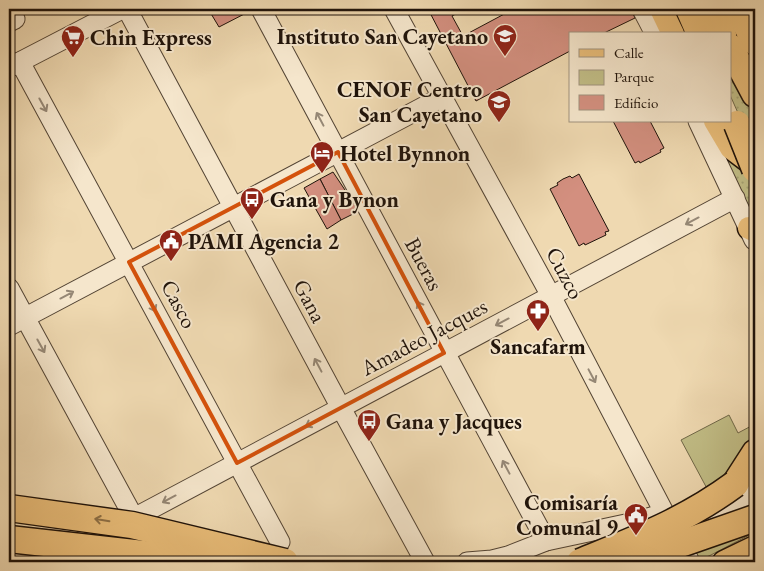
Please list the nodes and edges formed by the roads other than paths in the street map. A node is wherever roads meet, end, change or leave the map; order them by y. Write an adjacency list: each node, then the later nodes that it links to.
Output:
1 (122, 9): 16 (street)
2 (127, 9): 24 (street, Gana)
3 (261, 9): 21 (street, Bueras, one-way to 3)
4 (394, 9): 18 (street, Cuzco)
5 (642, 9): 10 (street)
6 (661, 9): 11 (main road)
7 (690, 9): 12 (highway)
8 (710, 9): 13 (highway)
9 (738, 9): 14 (highway)
10 (654, 32)
11 (672, 32)
12 (699, 32)
13 (722, 32)
14 (755, 42)
15 (732, 51): 17 (highway)
16 (14, 65): 26 (street, Casco, one-way to 26)
17 (755, 94)
18 (442, 97): 21 (street); 28 (street, Cuzco)
19 (698, 122): 23 (street)
20 (729, 122): 22 (highway, bridge)
21 (338, 152): 24 (street); 30 (street, Bueras, one-way to 21)
22 (755, 167)
23 (735, 198): 25 (street); 28 (street, Amadeo Jacques, one-way to 28)
24 (233, 208): 26 (street); 31 (street, Gana, one-way to 24)
25 (753, 234)
26 (129, 262): 29 (street, one-way to 26); 33 (street, Casco, one-way to 33)
27 (9, 288): 29 (street)
28 (551, 296): 30 (street, Amadeo Jacques, one-way to 30); 37 (street, Cuzco, one-way to 37)
29 (17, 321): 33 (street, Amadeo Jacques)
30 (444, 353): 31 (street, Amadeo Jacques); 41 (street, Bueras, one-way to 30)
31 (340, 408): 33 (street, Amadeo Jacques, one-way to 33); 45 (street, Gana)
32 (755, 453): 35 (highway)
33 (237, 463): 43 (street, Casco)
34 (755, 466): 35 (highway)
35 (745, 486): 39 (street); 47 (highway, bridge)
36 (9, 508): 43 (highway, one-way to 36, bridge)
37 (664, 512): 39 (street, Cuzco); 41 (street)
38 (755, 518): 48 (highway, bridge)
39 (676, 536): 49 (street, Cuzco)
40 (9, 539): 44 (highway, bridge)
41 (546, 541): 46 (street)
42 (755, 547): 50 (main road)
43 (283, 552)
44 (215, 562)
45 (425, 562)
46 (467, 562)
47 (580, 562)
48 (603, 562)
49 (690, 562)
50 (724, 562)

